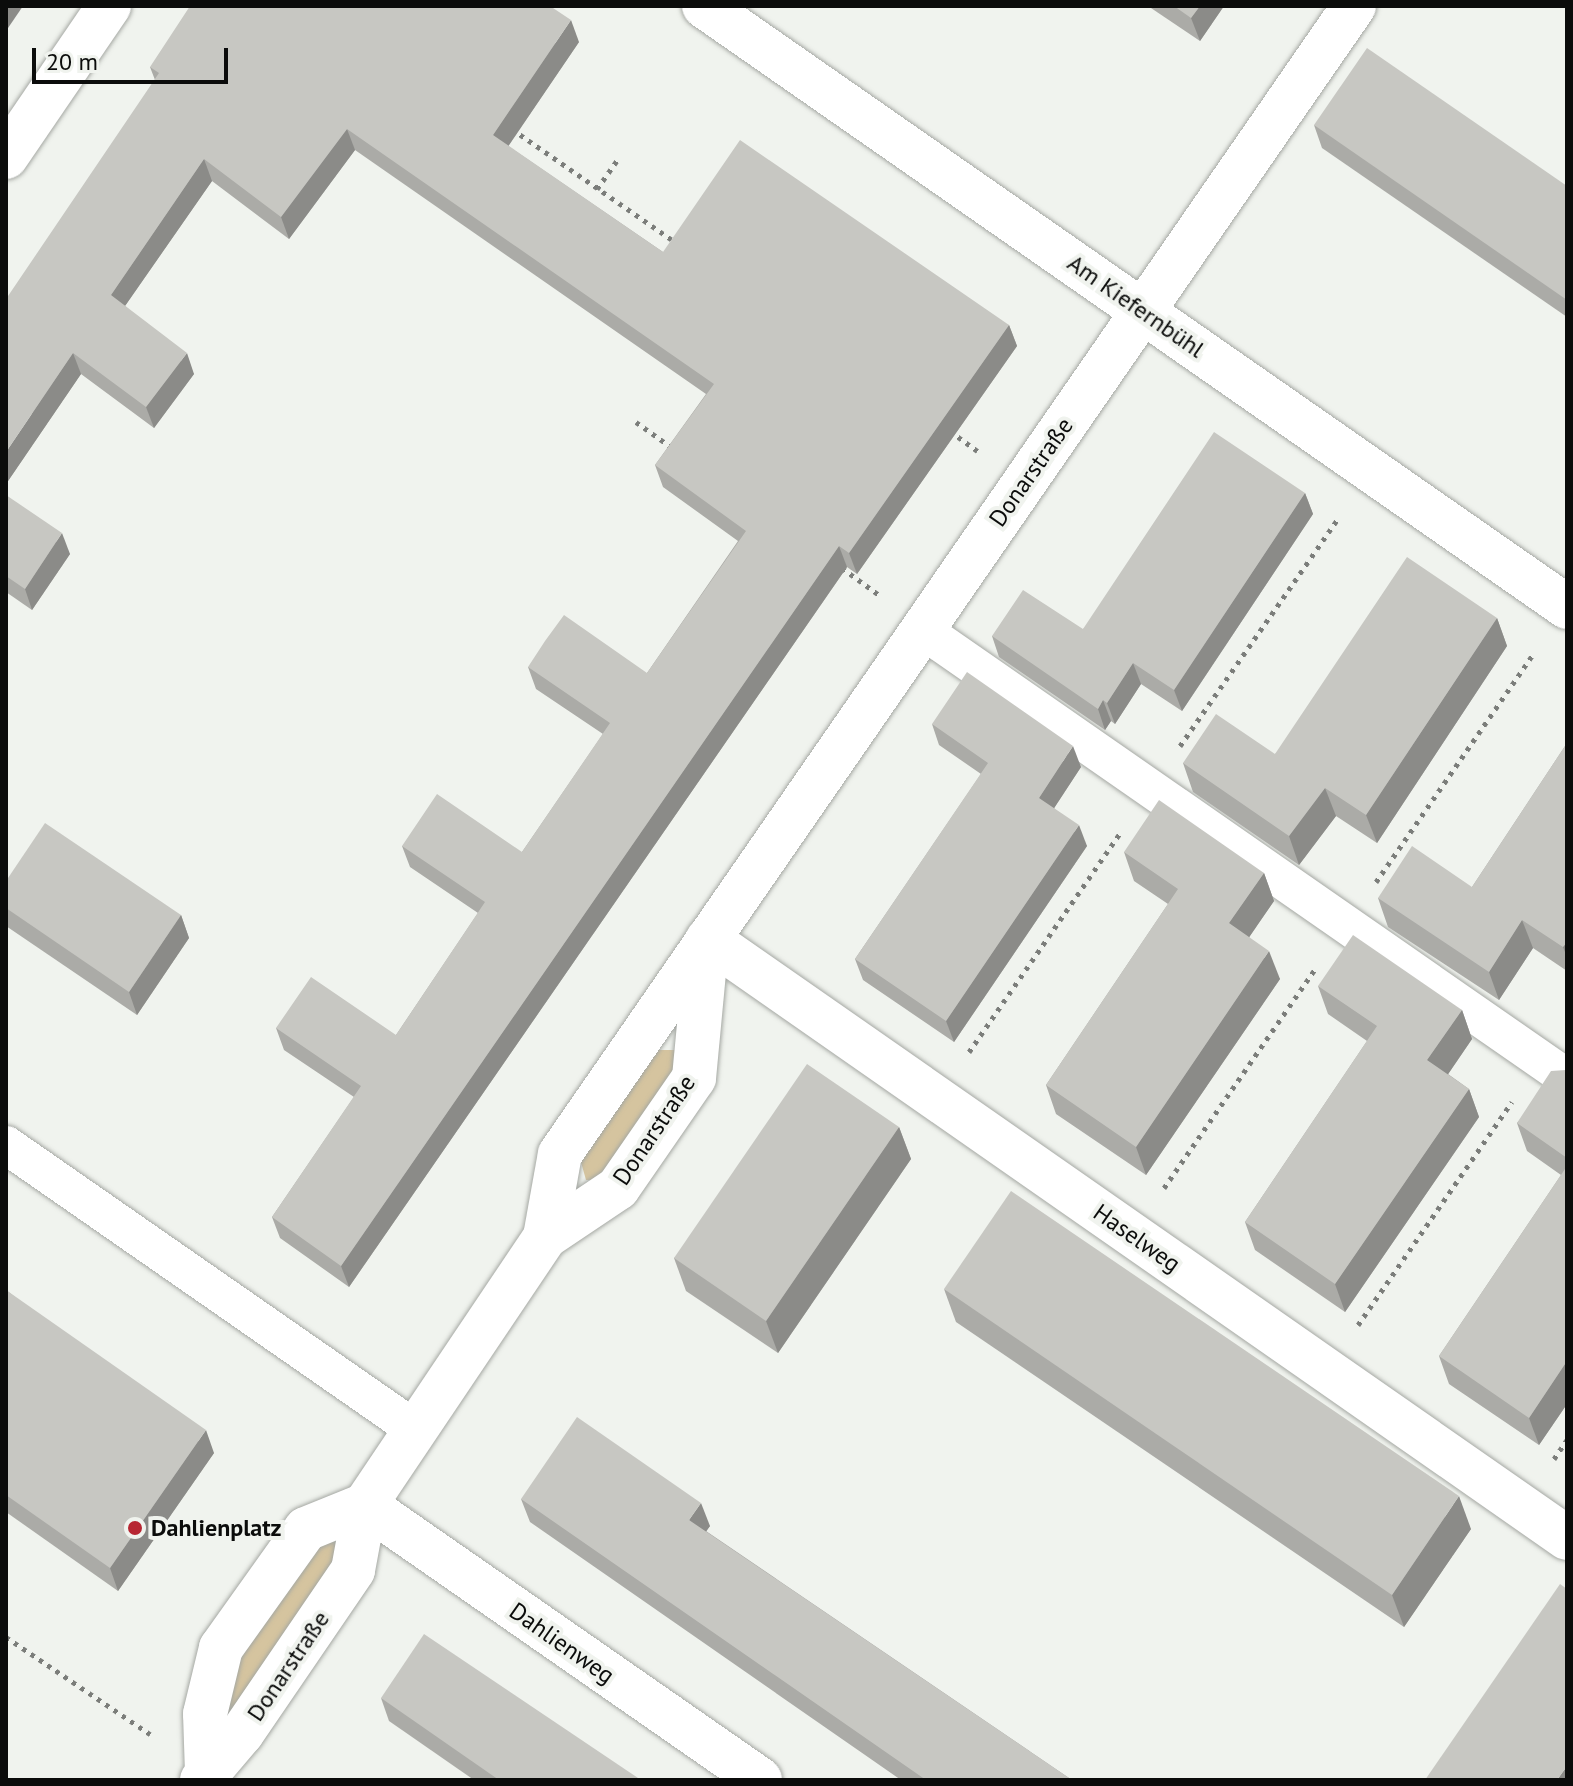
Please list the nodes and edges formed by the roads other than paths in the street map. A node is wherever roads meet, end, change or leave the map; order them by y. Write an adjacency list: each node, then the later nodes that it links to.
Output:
1 (109, 6): 4 (street)
2 (704, 6): 5 (street, Am Kiefernbühl)
3 (1354, 6): 5 (street, Donarstraße)
4 (6, 157)
5 (1143, 311): 6 (street, Am Kiefernbühl); 7 (street, Donarstraße)
6 (1567, 607)
7 (922, 628): 8 (street, Donarstraße); 9 (lane)
8 (708, 939): 11 (street, Donarstraße); 11 (street, Donarstraße); 14 (street, Haselweg)
9 (1554, 1069)
10 (6, 1145): 12 (lane)
11 (545, 1237): 12 (street, Donarstraße)
12 (414, 1429): 13 (street, Donarstraße)
13 (365, 1505): 15 (street, Donarstraße); 15 (street, Donarstraße); 16 (street, Dahlienweg)
14 (1567, 1538)
15 (204, 1776)
16 (760, 1780)

